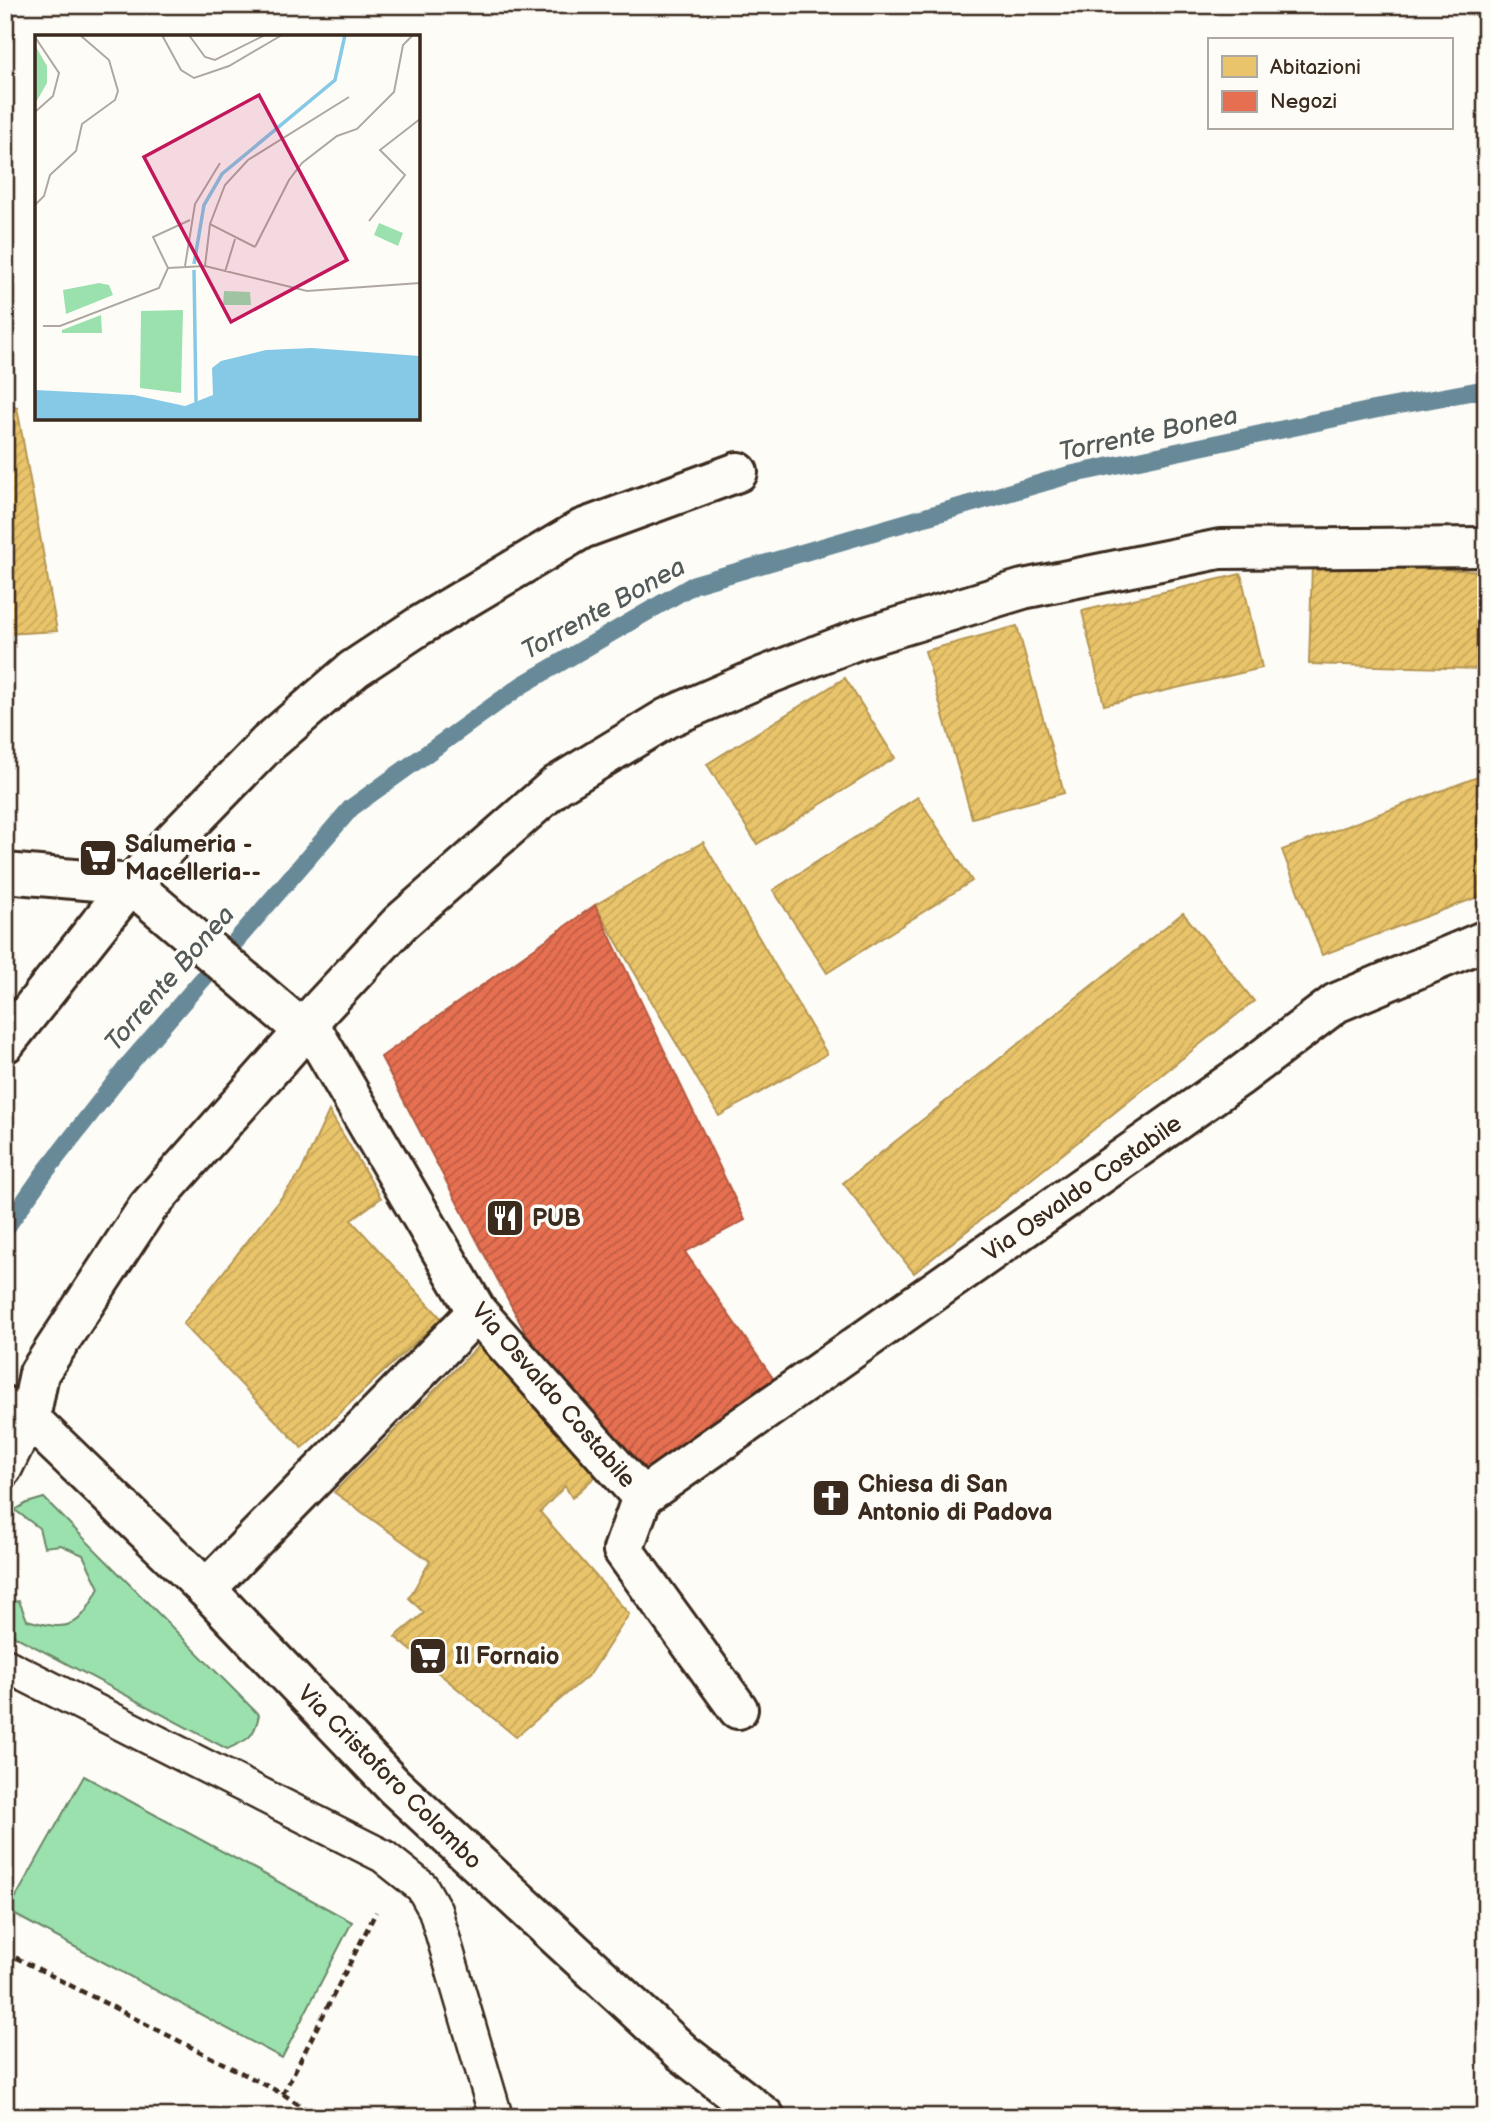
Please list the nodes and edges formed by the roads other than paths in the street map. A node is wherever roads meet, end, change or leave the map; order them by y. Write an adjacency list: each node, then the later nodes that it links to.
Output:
1 (738, 472): 4 (street)
2 (1486, 547): 6 (street)
3 (5, 873): 4 (street)
4 (131, 884): 6 (street, Via Osvaldo Costabile); 7 (street)
5 (1486, 940): 11 (street, Via Osvaldo Costabile)
6 (306, 1026): 8 (street, Via Osvaldo Costabile); 9 (street)
7 (5, 1043)
8 (477, 1312): 11 (street, Via Osvaldo Costabile); 12 (street)
9 (18, 1412): 10 (lane); 12 (street, Via Cristoforo Colombo)
10 (5, 1469)
11 (642, 1497): 14 (street)
12 (206, 1590): 16 (street, Via Cristoforo Colombo)
13 (5, 1665): 15 (lane)
14 (738, 1709)
15 (496, 2117)
16 (765, 2117)

